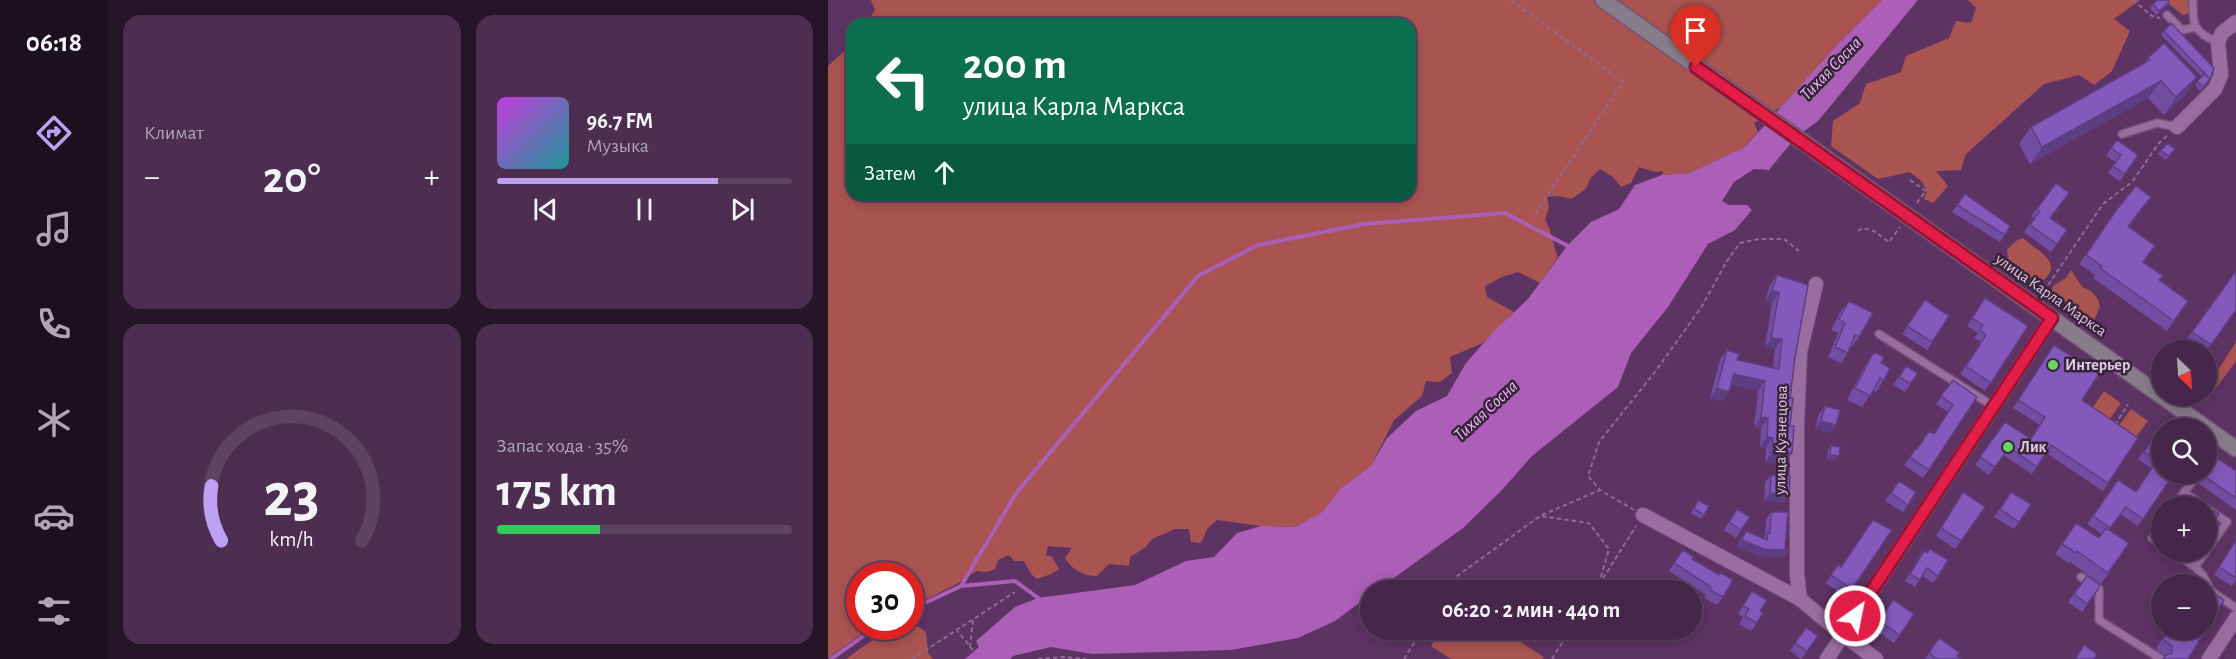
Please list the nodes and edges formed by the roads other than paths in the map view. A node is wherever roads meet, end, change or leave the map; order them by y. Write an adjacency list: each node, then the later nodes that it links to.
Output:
1 (1603, 0): 10 (main road, улица Карла Маркса)
2 (2193, 0): 5 (lane)
3 (2168, 15): 5 (lane)
4 (2236, 22): 6 (street)
5 (2196, 27): 6 (lane)
6 (2218, 42): 7 (street)
7 (2177, 127): 8 (lane)
8 (2122, 134)
9 (1816, 284): 27 (street, улица Кузнецова)
10 (2052, 318): 12 (street); 13 (main road, улица Карла Маркса)
11 (1879, 334): 12 (lane)
12 (1993, 406): 30 (street)
13 (2220, 438): 14 (lane); 15 (main road, улица Карла Маркса)
14 (2217, 443)
15 (2236, 449)
16 (2191, 484): 17 (lane)
17 (2184, 492): 18 (lane); 19 (lane)
18 (2181, 496)
19 (2190, 496)
20 (1643, 515): 27 (street)
21 (2217, 515): 22 (lane)
22 (2217, 536)
23 (2188, 562): 25 (lane)
24 (2199, 562): 25 (lane)
25 (2195, 567): 28 (lane)
26 (2081, 577): 33 (lane)
27 (1800, 598): 30 (street)
28 (2236, 608)
29 (2236, 618): 34 (street)
30 (1843, 635): 31 (street); 32 (street)
31 (1827, 659)
32 (1876, 659)
33 (2161, 659)
34 (2209, 659)

